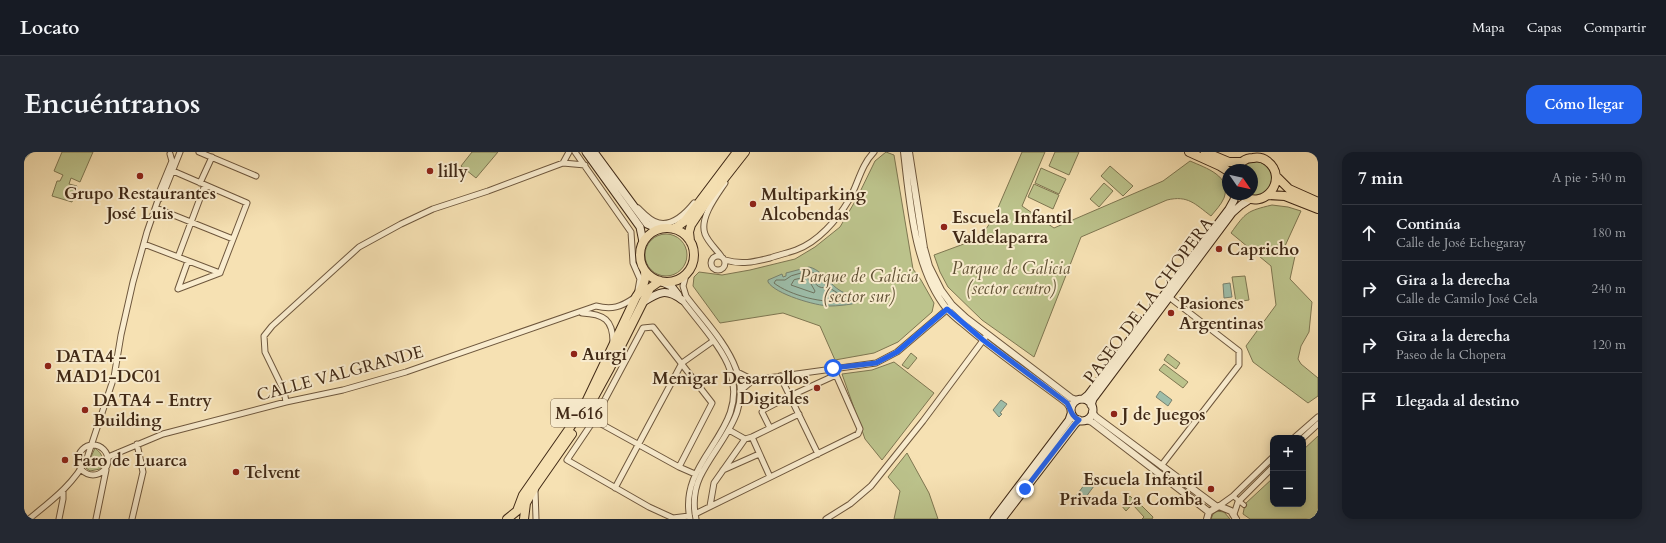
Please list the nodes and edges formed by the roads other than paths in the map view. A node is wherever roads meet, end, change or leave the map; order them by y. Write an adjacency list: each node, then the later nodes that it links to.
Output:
1 (180, 152): 20 (street)
2 (198, 152): 15 (street)
3 (569, 152): 16 (street)
4 (575, 152): 18 (street)
5 (586, 152): 39 (main road)
6 (594, 152): 25 (main road)
7 (737, 152): 23 (highway)
8 (746, 152): 9 (street); 38 (highway)
9 (874, 152)
10 (904, 152): 50 (street)
11 (909, 152): 50 (street)
12 (1189, 152): 19 (highway)
13 (1205, 152): 17 (highway)
14 (170, 153): 28 (street)
15 (212, 158): 21 (street); 24 (street)
16 (563, 162): 18 (street); 64 (street)
17 (1242, 162): 22 (highway)
18 (585, 165): 48 (street)
19 (1222, 168)
20 (172, 171): 24 (street); 28 (street)
21 (256, 176)
22 (1276, 176): 26 (highway); 31 (highway)
23 (714, 182): 25 (street); 36 (highway)
24 (203, 184): 34 (street); 37 (street)
25 (624, 195): 35 (main road)
26 (1268, 195): 27 (highway); 33 (highway)
27 (1258, 199)
28 (158, 200): 32 (street)
29 (1234, 200): 63 (main road, PASEO DE LA CHOPERA)
30 (1248, 200): 47 (main road, PASEO DE LA CHOPERA)
31 (1318, 202)
32 (156, 208): 34 (street); 40 (street)
33 (1318, 210)
34 (191, 222): 37 (street); 41 (street)
35 (659, 229): 36 (highway); 39 (highway)
36 (674, 229): 38 (highway)
37 (233, 239): 44 (street)
38 (690, 241): 45 (highway)
39 (643, 242): 43 (highway)
40 (144, 244): 41 (street); 80 (street)
41 (178, 257): 42 (street)
42 (188, 261): 44 (street); 44 (street)
43 (645, 272): 46 (highway); 48 (highway, M-616)
44 (220, 273)
45 (686, 275): 46 (highway); 57 (street)
46 (661, 282): 48 (highway, M-616); 49 (main road)
47 (1169, 297): 65 (main road, PASEO DE LA CHOPERA); 85 (street)
48 (640, 299): 49 (main road); 51 (street, CALLE VALGRANDE); 54 (highway, M-616); 93 (highway, M-616)
49 (682, 300): 53 (street)
50 (950, 307): 52 (street); 56 (street)
51 (579, 313): 54 (street); 64 (street, CALLE VALGRANDE)
52 (985, 338): 63 (street); 66 (street); 112 (street)
53 (713, 341): 55 (street); 91 (street)
54 (613, 345): 109 (highway, M-616)
55 (682, 364): 69 (street); 79 (street); 86 (street)
56 (833, 368): 58 (street); 59 (street)
57 (737, 372): 60 (street); 61 (street)
58 (836, 375): 62 (street); 82 (street)
59 (780, 376): 60 (street); 62 (street)
60 (753, 380): 61 (street)
61 (740, 391): 73 (street)
62 (790, 396): 67 (street); 72 (street)
63 (1080, 400): 65 (main road); 66 (main road)
64 (286, 402): 78 (street, CALLE VALGRANDE)
65 (1092, 408): 70 (main road); 85 (street)
66 (1071, 411): 70 (main road); 113 (main road)
67 (799, 414): 72 (street); 82 (street)
68 (1318, 417): 74 (street)
69 (594, 420): 79 (street); 94 (street)
70 (1082, 420): 101 (street); 114 (main road)
71 (1318, 424): 75 (street)
72 (770, 428): 76 (street)
73 (729, 430): 77 (street); 104 (street)
74 (1297, 435)
75 (1306, 435)
76 (752, 437): 77 (street); 81 (street)
77 (745, 439): 89 (street)
78 (137, 444): 83 (street, CALLE VALGRANDE); 108 (street)
79 (637, 444): 86 (street); 94 (street)
80 (92, 445): 83 (street); 87 (street)
81 (759, 454): 89 (street); 92 (street)
82 (818, 454): 92 (street)
83 (108, 457): 88 (street)
84 (1270, 460): 96 (street)
85 (1161, 466): 100 (street)
86 (679, 467): 91 (street)
87 (81, 469): 88 (street); 95 (street)
88 (106, 469): 107 (street)
89 (722, 470): 99 (street)
90 (1270, 470): 97 (street)
91 (694, 474): 103 (street)
92 (770, 477): 99 (street)
93 (535, 487): 110 (highway, M-616); 111 (street)
94 (615, 488): 103 (street)
95 (63, 490): 105 (street); 106 (street)
96 (1233, 496): 97 (street); 100 (street)
97 (1238, 502): 98 (street); 102 (street)
98 (1244, 505)
99 (710, 506): 104 (street)
100 (1218, 506): 101 (street); 102 (street)
101 (1210, 512): 115 (street)
102 (1235, 516)
103 (690, 517)
104 (696, 517)
105 (29, 519)
106 (59, 519)
107 (96, 519)
108 (132, 519)
109 (507, 519)
110 (524, 519)
111 (536, 519)
112 (826, 519)
113 (994, 519)
114 (1002, 519)
115 (1207, 519)

